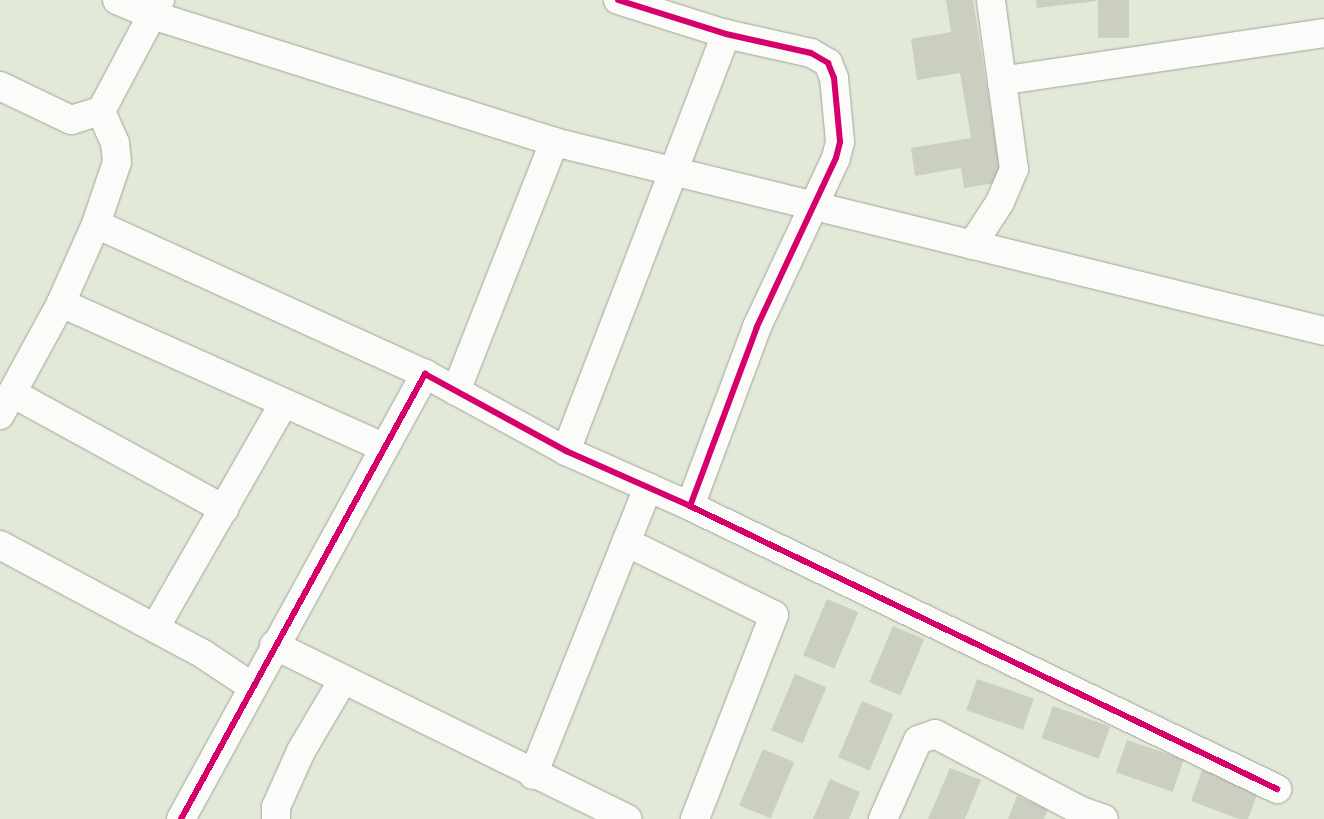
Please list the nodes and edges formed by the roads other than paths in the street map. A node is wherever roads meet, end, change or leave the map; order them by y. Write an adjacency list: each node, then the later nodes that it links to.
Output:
1 (118, 0): 4 (street)
2 (618, 0): 6 (street)
3 (991, 0): 7 (street)
4 (156, 8): 9 (street); 10 (street)
5 (1324, 33): 7 (street)
6 (726, 34): 11 (street); 12 (street)
7 (1002, 83): 14 (street)
8 (1, 88): 9 (street)
9 (101, 111): 13 (street)
10 (554, 142): 11 (street); 18 (street)
11 (674, 172): 12 (street); 22 (street)
12 (813, 206): 14 (street); 24 (street)
13 (96, 224): 15 (street); 17 (street)
14 (972, 245): 16 (street)
15 (61, 303): 19 (street); 20 (street)
16 (1324, 331)
17 (425, 374): 18 (street); 21 (street)
18 (456, 391): 22 (street)
19 (284, 402): 21 (street); 25 (street)
20 (6, 404): 25 (street)
21 (383, 447): 29 (street)
22 (566, 451): 23 (street)
23 (648, 487): 24 (street); 26 (street)
24 (690, 506): 33 (street)
25 (224, 509): 28 (street)
26 (626, 542): 32 (street); 38 (street)
27 (0, 545): 28 (street)
28 (155, 628): 31 (street)
29 (274, 645): 30 (street); 31 (street)
30 (343, 680): 32 (street); 36 (street)
31 (251, 686): 35 (street)
32 (534, 775): 37 (street)
33 (1277, 789)
34 (1088, 816): 39 (street)
35 (181, 819)
36 (276, 819)
37 (627, 819)
38 (695, 819)
39 (883, 819)

